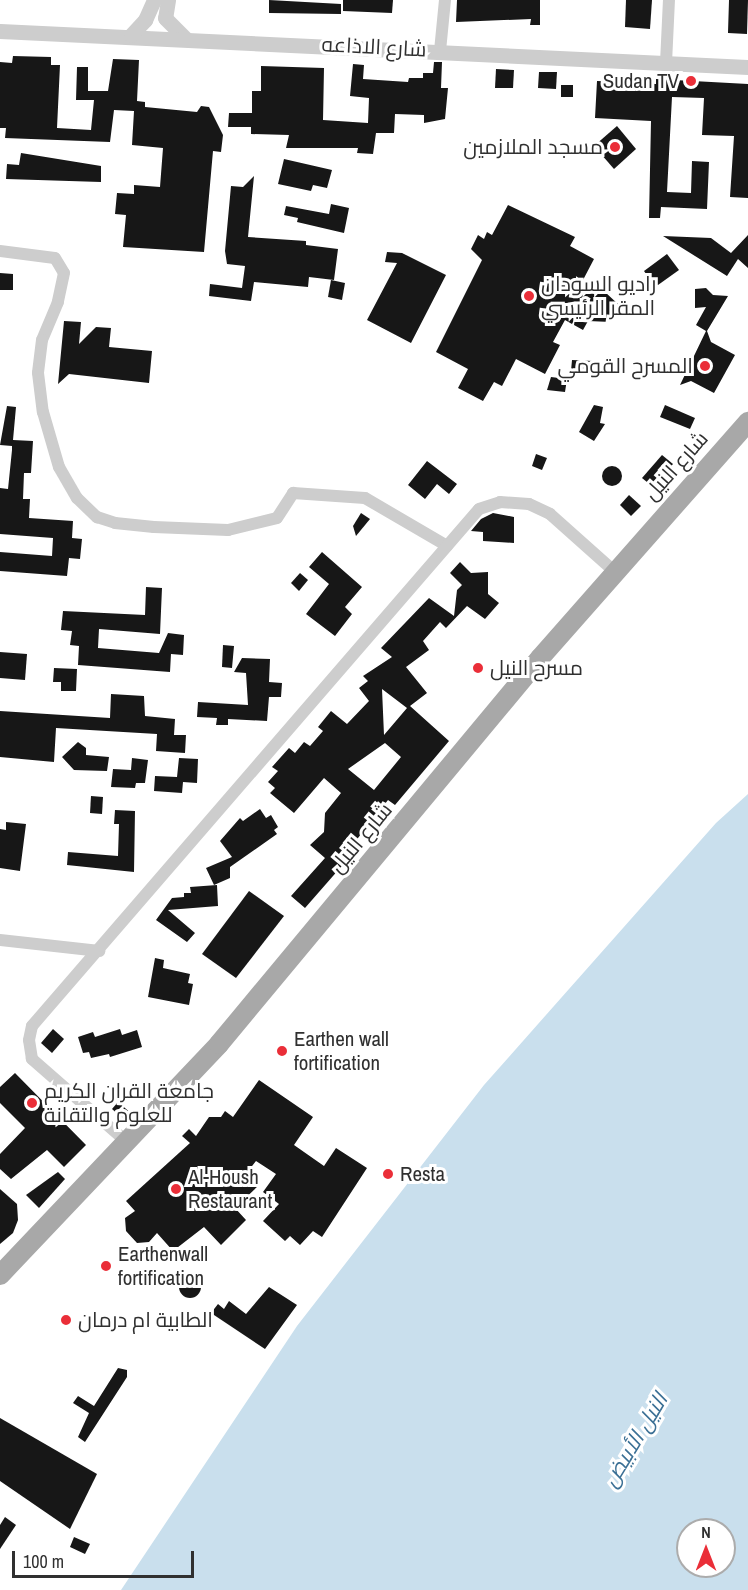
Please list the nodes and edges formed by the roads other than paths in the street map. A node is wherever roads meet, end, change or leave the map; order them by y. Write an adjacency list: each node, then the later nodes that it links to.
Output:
1 (154, 0): 6 (street)
2 (168, 0): 7 (street)
3 (445, 0): 8 (street)
4 (669, 0): 9 (street)
5 (0, 31): 6 (street, شارع الاذاعه)
6 (131, 35): 7 (street, شارع الاذاعه)
7 (186, 39): 8 (street, شارع الاذاعه)
8 (440, 51): 9 (street, شارع الاذاعه)
9 (666, 63): 10 (street, شارع الاذاعه)
10 (748, 67)
11 (0, 251): 13 (street)
12 (748, 422): 14 (main road, شارع النيل)
13 (447, 546): 14 (street); 16 (street)
14 (614, 571): 17 (main road, شارع النيل)
15 (0, 940): 16 (street)
16 (99, 951): 17 (street)
17 (128, 1143): 18 (main road, شارع النيل)
18 (0, 1275)

